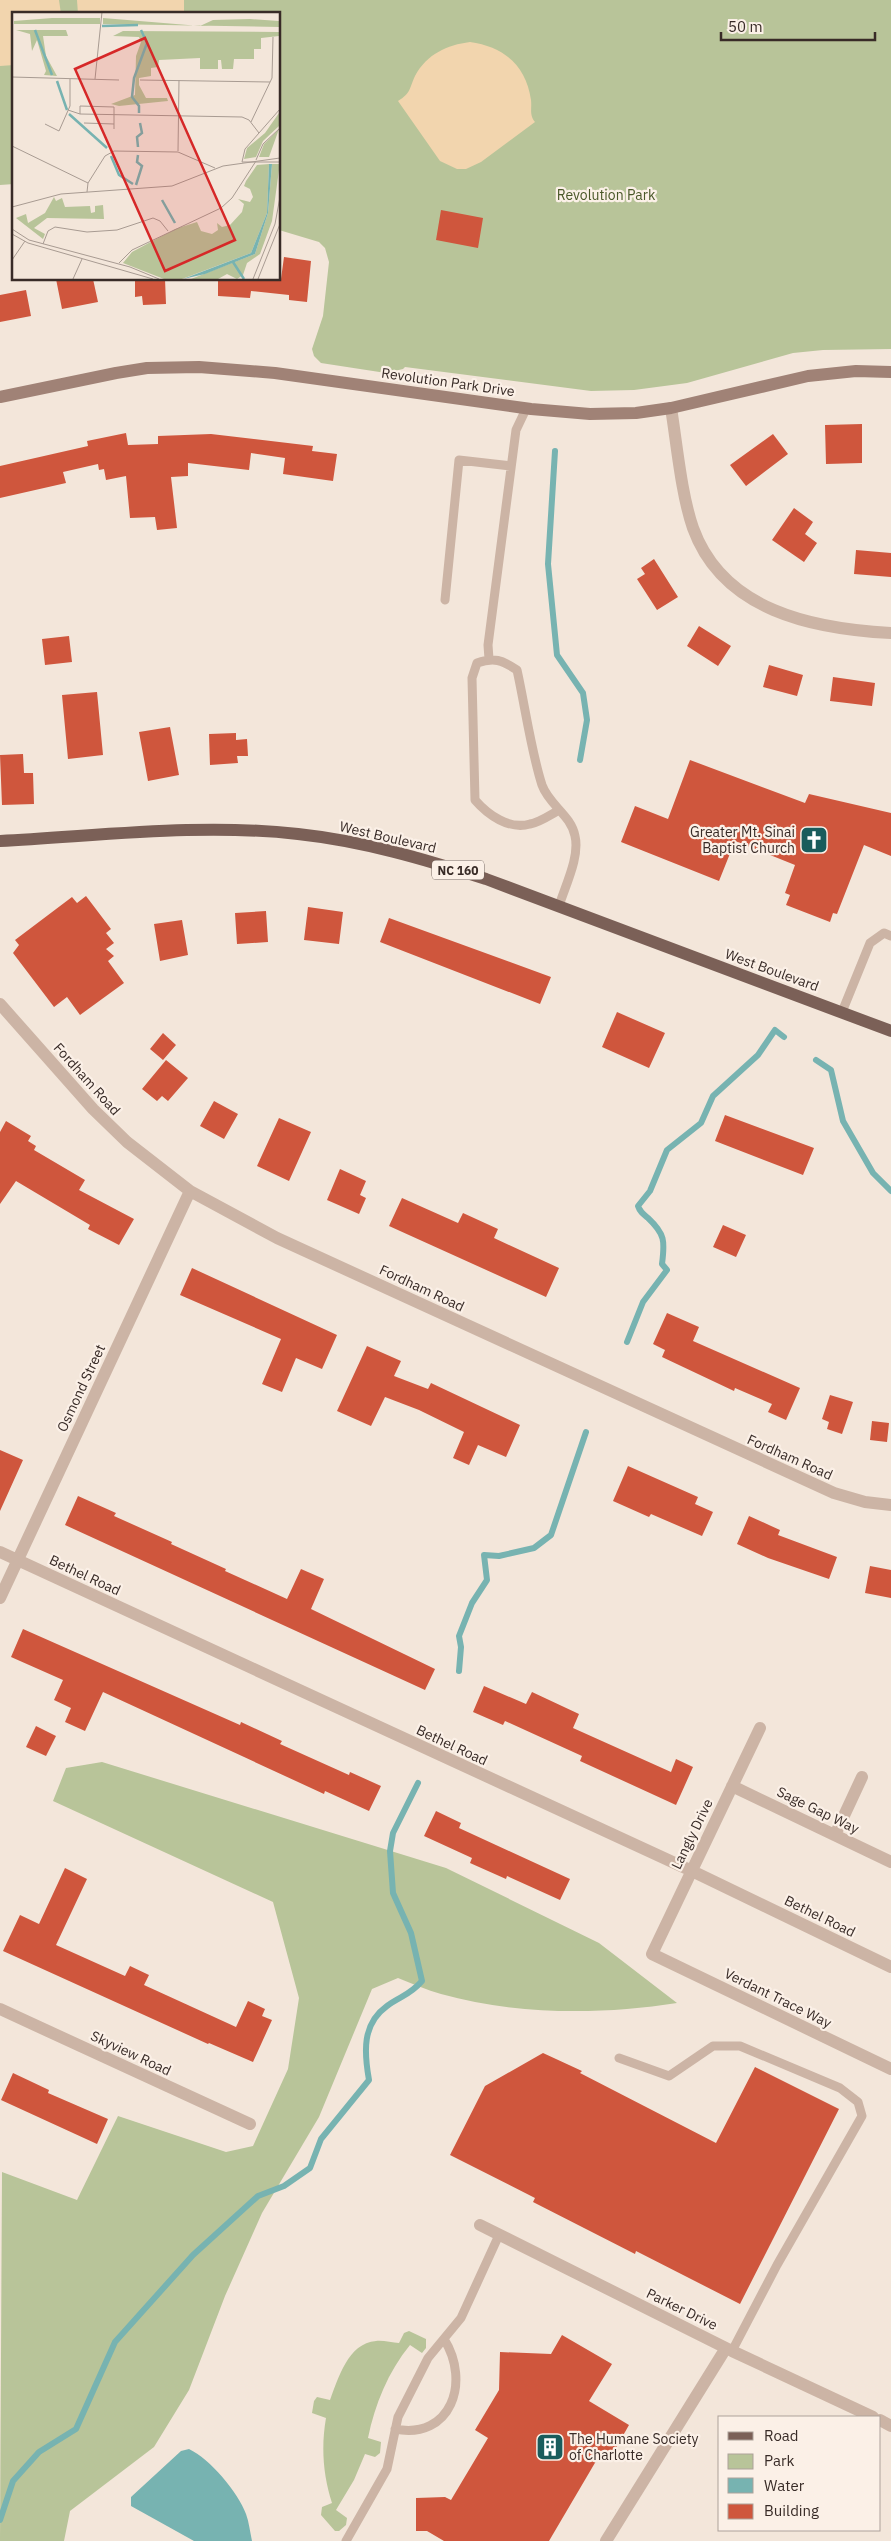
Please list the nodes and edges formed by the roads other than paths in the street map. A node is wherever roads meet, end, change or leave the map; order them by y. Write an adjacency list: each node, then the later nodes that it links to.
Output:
1 (891, 372): 4 (street, Revolution Park Drive)
2 (0, 397): 3 (street, Revolution Park Drive)
3 (526, 408): 4 (street, Revolution Park Drive); 5 (lane)
4 (672, 408): 7 (street)
5 (511, 466): 6 (lane); 8 (lane)
6 (445, 600)
7 (891, 633)
8 (489, 659): 9 (lane); 9 (lane)
9 (558, 810): 11 (lane)
10 (0, 842): 11 (main road, West Boulevard / NC 160)
11 (559, 906): 14 (main road, West Boulevard / NC 160)
12 (891, 936): 14 (lane)
13 (0, 1004): 16 (street, Fordham Road)
14 (842, 1012): 15 (main road, West Boulevard / NC 160)
15 (891, 1031)
16 (190, 1191): 17 (street, Fordham Road); 19 (street, Osmond Street)
17 (891, 1505)
18 (0, 1552): 19 (street, Bethel Road)
19 (18, 1561): 20 (street, Osmond Street); 26 (street, Bethel Road)
20 (0, 1598)
21 (760, 1728): 23 (street, Langly Drive)
22 (862, 1777): 24 (street)
23 (732, 1786): 24 (street, Sage Gap Way); 26 (street, Langly Drive)
24 (835, 1835): 25 (street, Sage Gap Way)
25 (891, 1862)
26 (692, 1871): 27 (street, Langly Drive); 28 (street, Bethel Road)
27 (652, 1954): 31 (street, Verdant Trace Way)
28 (891, 1967)
29 (0, 2009): 32 (street, Skyview Road)
30 (619, 2058): 36 (lane)
31 (891, 2069)
32 (250, 2124)
33 (480, 2225): 34 (street, Parker Drive)
34 (499, 2235): 35 (lane); 36 (street, Parker Drive)
35 (444, 2339): 38 (lane); 38 (lane)
36 (729, 2349): 37 (street, Parker Drive); 40 (street)
37 (871, 2416)
38 (395, 2429): 39 (lane)
39 (346, 2541)
40 (606, 2541)

